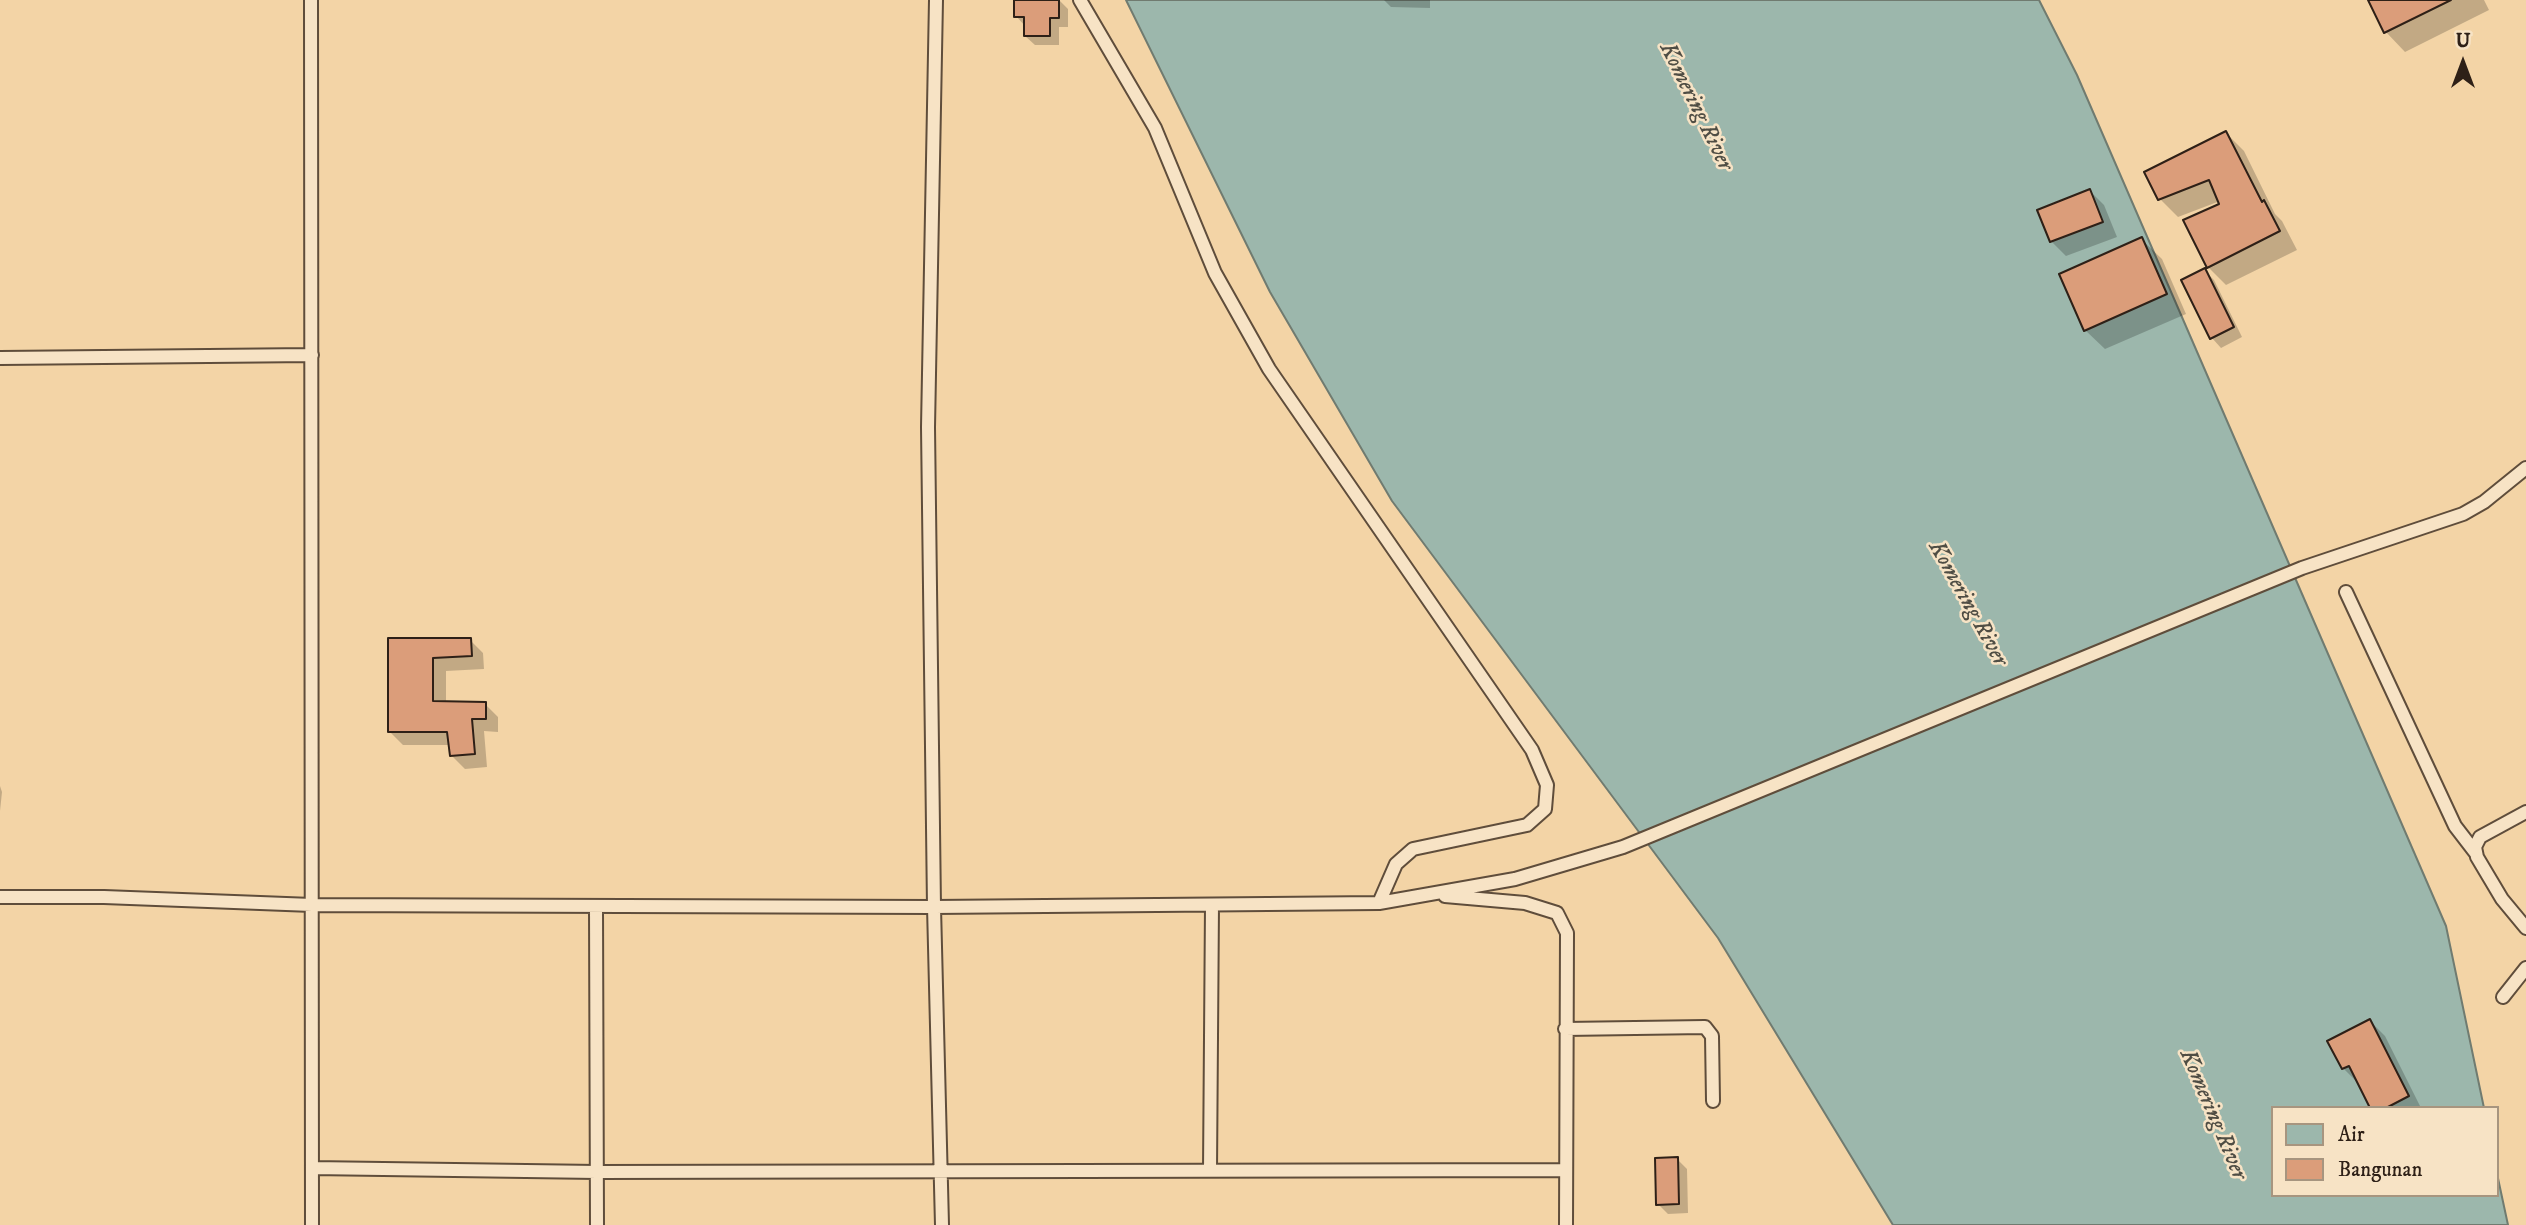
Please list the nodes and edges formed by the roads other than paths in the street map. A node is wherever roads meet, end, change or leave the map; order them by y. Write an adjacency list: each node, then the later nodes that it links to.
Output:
1 (311, 0): 4 (lane)
2 (936, 0): 16 (lane)
3 (1080, 0): 12 (lane)
4 (312, 355): 5 (lane); 13 (lane)
5 (0, 358)
6 (2526, 468): 10 (lane)
7 (2346, 592): 9 (lane)
8 (2526, 812): 9 (lane)
9 (2475, 852): 17 (lane)
10 (1431, 894): 12 (lane); 20 (lane)
11 (0, 897): 13 (lane)
12 (1379, 904): 14 (lane)
13 (312, 905): 15 (lane); 22 (lane)
14 (1212, 905): 16 (lane); 23 (lane)
15 (596, 906): 16 (lane); 26 (lane)
16 (934, 907): 25 (lane)
17 (2526, 928)
18 (2526, 968): 19 (lane)
19 (2503, 998)
20 (1565, 1029): 21 (lane); 24 (lane)
21 (1713, 1101)
22 (312, 1168): 26 (lane); 27 (lane)
23 (1210, 1170): 24 (lane); 25 (lane)
24 (1565, 1170): 30 (lane)
25 (942, 1171): 26 (lane); 29 (lane)
26 (597, 1172): 28 (lane)
27 (312, 1225)
28 (597, 1225)
29 (942, 1225)
30 (1566, 1225)

